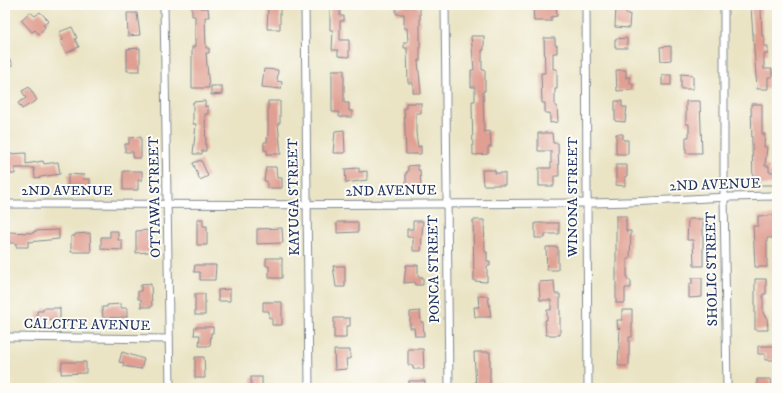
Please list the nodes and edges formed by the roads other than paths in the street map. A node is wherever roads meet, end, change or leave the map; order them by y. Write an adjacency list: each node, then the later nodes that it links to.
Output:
1 (164, 5): 10 (street, OTTAWA STREET)
2 (305, 5): 12 (street, KAYUGA STREET)
3 (445, 5): 11 (street, PONCA STREET)
4 (586, 5): 8 (street, WINONA STREET)
5 (724, 5): 6 (street, SHOLIC STREET)
6 (724, 196): 7 (street, 2ND AVENUE); 8 (street, 2ND AVENUE); 19 (street, SHOLIC STREET)
7 (777, 196)
8 (586, 203): 11 (street, 2ND AVENUE); 18 (street, WINONA STREET)
9 (5, 204): 10 (street, 2ND AVENUE)
10 (168, 204): 12 (street, 2ND AVENUE); 14 (street, OTTAWA STREET)
11 (446, 204): 12 (street, 2ND AVENUE); 17 (street, PONCA STREET)
12 (306, 205): 16 (street, KAYUGA STREET)
13 (5, 337): 14 (street, CALCITE AVENUE)
14 (169, 338): 15 (street, OTTAWA STREET)
15 (170, 388)
16 (309, 388)
17 (449, 388)
18 (588, 388)
19 (727, 388)

